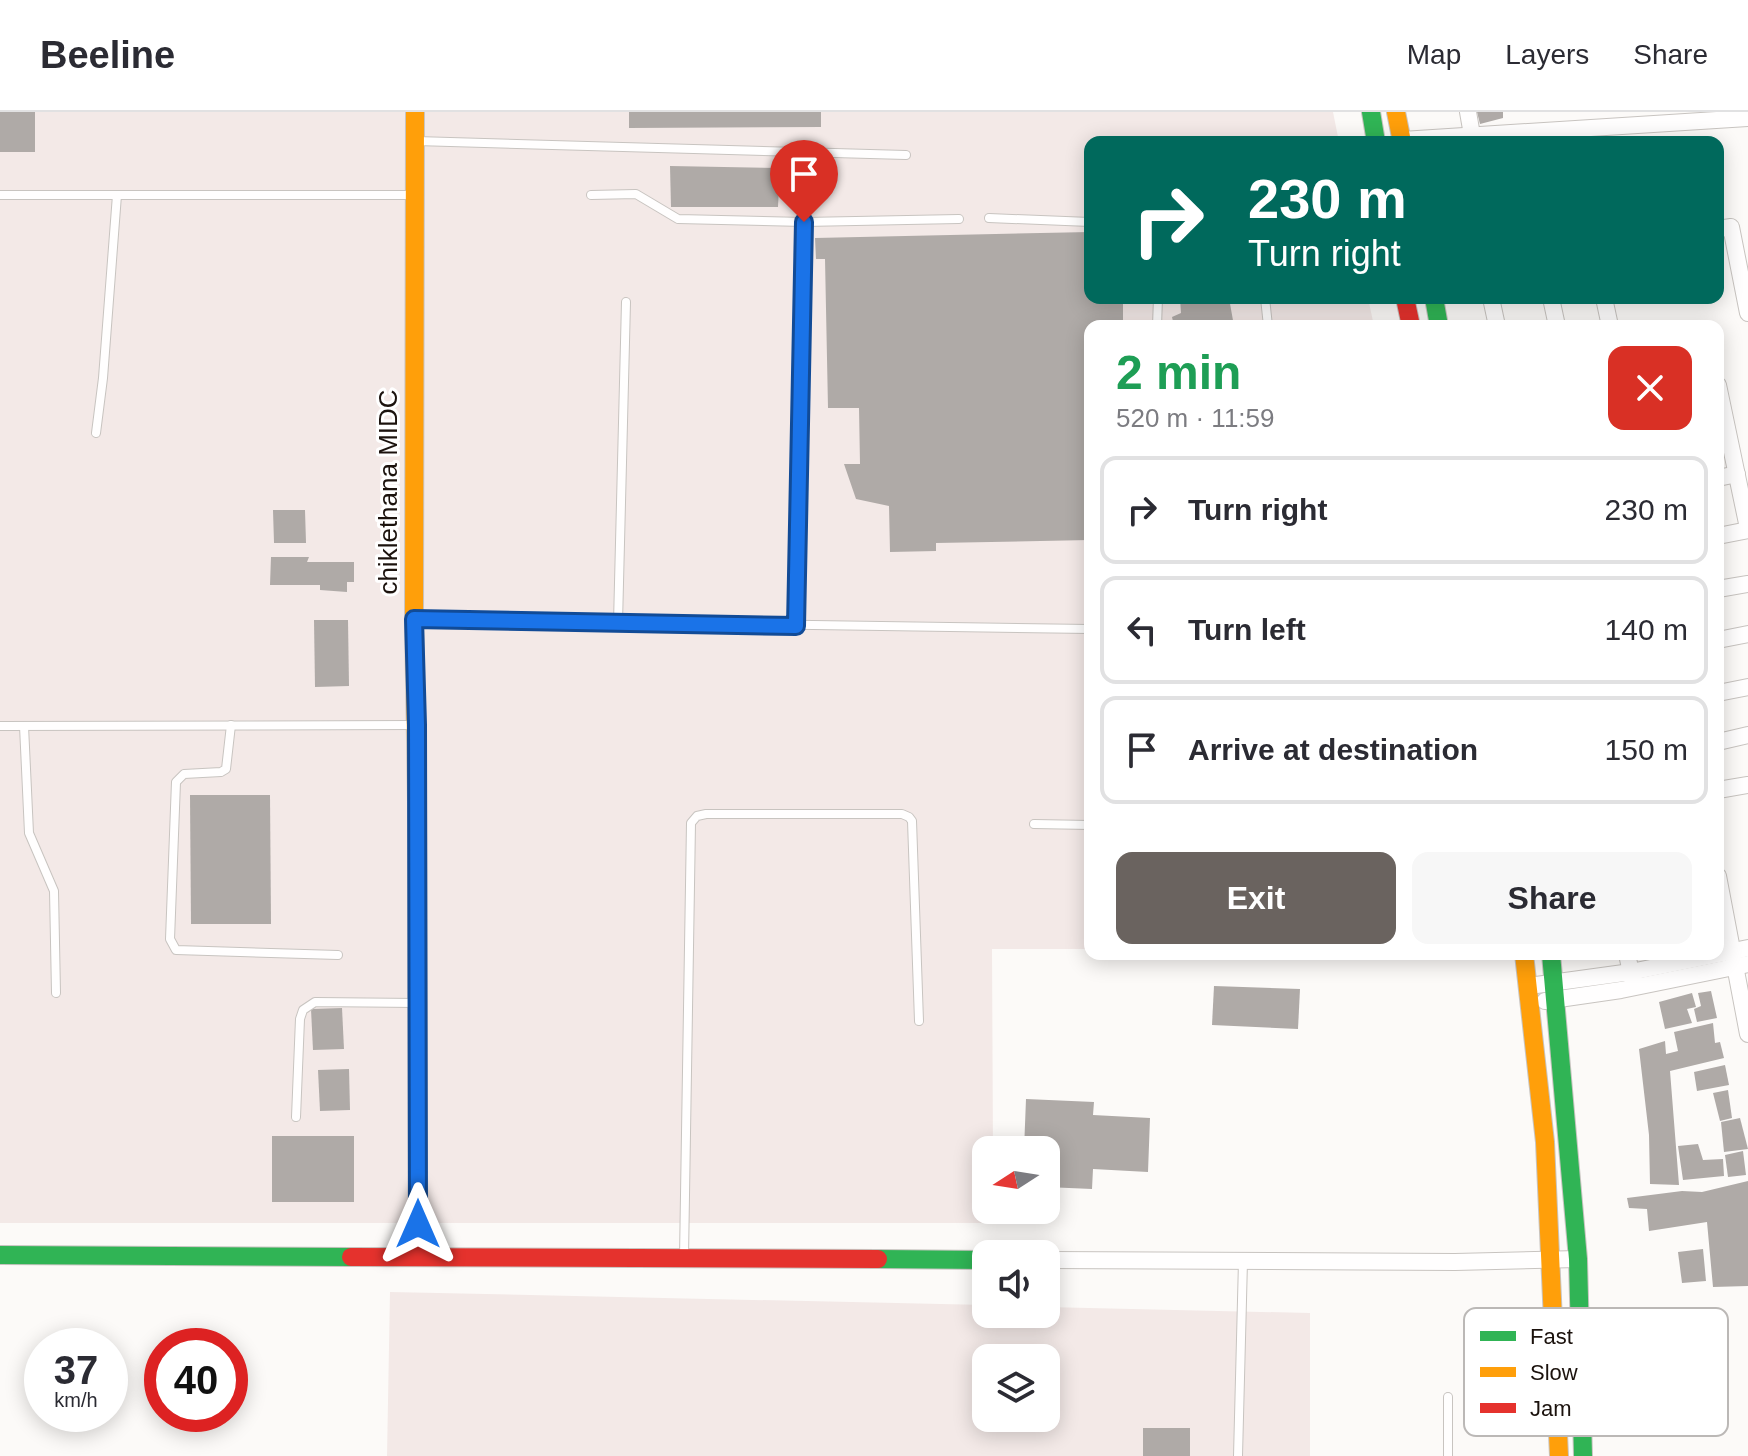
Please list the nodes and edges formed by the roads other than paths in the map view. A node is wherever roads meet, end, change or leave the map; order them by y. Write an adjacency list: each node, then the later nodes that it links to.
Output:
1 (415, 112): 10 (street, chiklethana MIDC)
2 (1371, 112): 7 (street)
3 (1396, 112): 8 (street)
4 (1468, 112): 6 (street)
5 (1748, 118): 6 (street)
6 (1472, 135): 9 (street)
7 (1375, 136)
8 (1401, 136)
9 (1460, 136)
10 (415, 141): 11 (lane); 14 (street, chiklethana MIDC)
11 (906, 155)
12 (0, 195): 13 (lane)
13 (117, 195): 14 (lane); 25 (lane)
14 (416, 195): 32 (street, chiklethana MIDC)
15 (591, 195): 18 (lane)
16 (989, 218): 19 (lane)
17 (959, 219): 18 (lane)
18 (804, 222): 34 (lane)
19 (1084, 222)
20 (1724, 228): 21 (street)
21 (1742, 253): 23 (street)
22 (626, 302): 33 (lane)
23 (1748, 313)
24 (1724, 430): 26 (street)
25 (96, 433)
26 (1737, 474): 27 (street); 28 (street)
27 (1724, 477)
28 (1748, 529): 29 (street)
29 (1724, 535)
30 (1748, 584): 31 (street)
31 (1724, 588)
32 (414, 619): 33 (lane); 41 (street, chiklethana MIDC)
33 (618, 623): 34 (lane)
34 (796, 626): 35 (lane)
35 (1084, 629)
36 (1748, 634): 37 (street)
37 (1724, 639)
38 (1748, 687): 39 (street)
39 (1724, 692)
40 (231, 725): 41 (lane); 43 (lane); 51 (lane)
41 (417, 725): 60 (street, chiklethana MIDC)
42 (0, 726): 43 (lane)
43 (24, 726): 58 (lane)
44 (1748, 735): 45 (street)
45 (1724, 741)
46 (1748, 785): 47 (street)
47 (1724, 789)
48 (1034, 824): 49 (lane)
49 (1084, 825)
50 (1724, 897): 52 (street)
51 (338, 955)
52 (1741, 957): 56 (street); 62 (street)
53 (1525, 960): 59 (street)
54 (1552, 960): 57 (street)
55 (1628, 960): 56 (street)
56 (1633, 979): 57 (street)
57 (1555, 992): 59 (street); 68 (street)
58 (56, 993)
59 (1530, 994): 67 (street)
60 (418, 1003): 63 (lane); 65 (street, chiklethana MIDC)
61 (919, 1021): 66 (lane)
62 (1748, 1034)
63 (296, 1117)
64 (0, 1255): 65 (street)
65 (418, 1256): 66 (street)
66 (684, 1258): 69 (street)
67 (1552, 1259): 68 (street); 71 (street); 72 (street)
68 (1578, 1259): 73 (street)
69 (972, 1260)
70 (1060, 1260): 71 (street)
71 (1243, 1261): 77 (lane)
72 (1554, 1308)
73 (1579, 1308)
74 (1448, 1397): 78 (lane)
75 (1558, 1436): 79 (street)
76 (1582, 1436): 80 (street)
77 (1238, 1456)
78 (1448, 1456)
79 (1559, 1456)
80 (1583, 1456)

